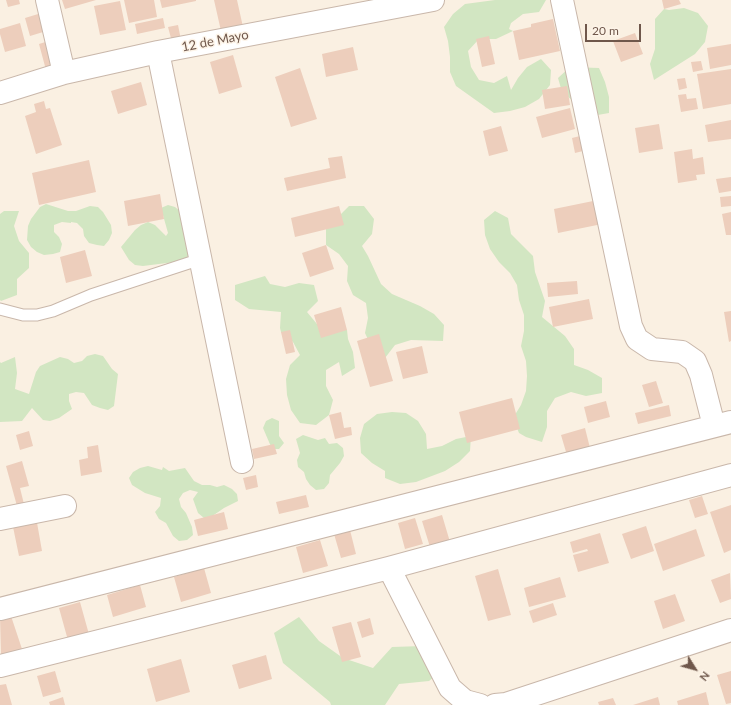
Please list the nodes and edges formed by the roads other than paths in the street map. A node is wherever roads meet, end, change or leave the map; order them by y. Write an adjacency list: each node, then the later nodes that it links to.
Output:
1 (47, 0): 5 (street)
2 (433, 0): 4 (street, 12 de Mayo)
3 (562, 0): 9 (street)
4 (158, 52): 5 (street, 12 de Mayo); 7 (street)
5 (64, 73): 6 (street, 12 de Mayo)
6 (0, 93)
7 (201, 258): 8 (lane); 10 (street)
8 (0, 309)
9 (723, 424): 15 (street)
10 (242, 462)
11 (731, 474): 14 (street)
12 (65, 506): 13 (street)
13 (0, 519)
14 (389, 568): 17 (street); 18 (street)
15 (0, 609)
16 (731, 630): 19 (street)
17 (0, 666)
18 (480, 705)
19 (495, 705)

